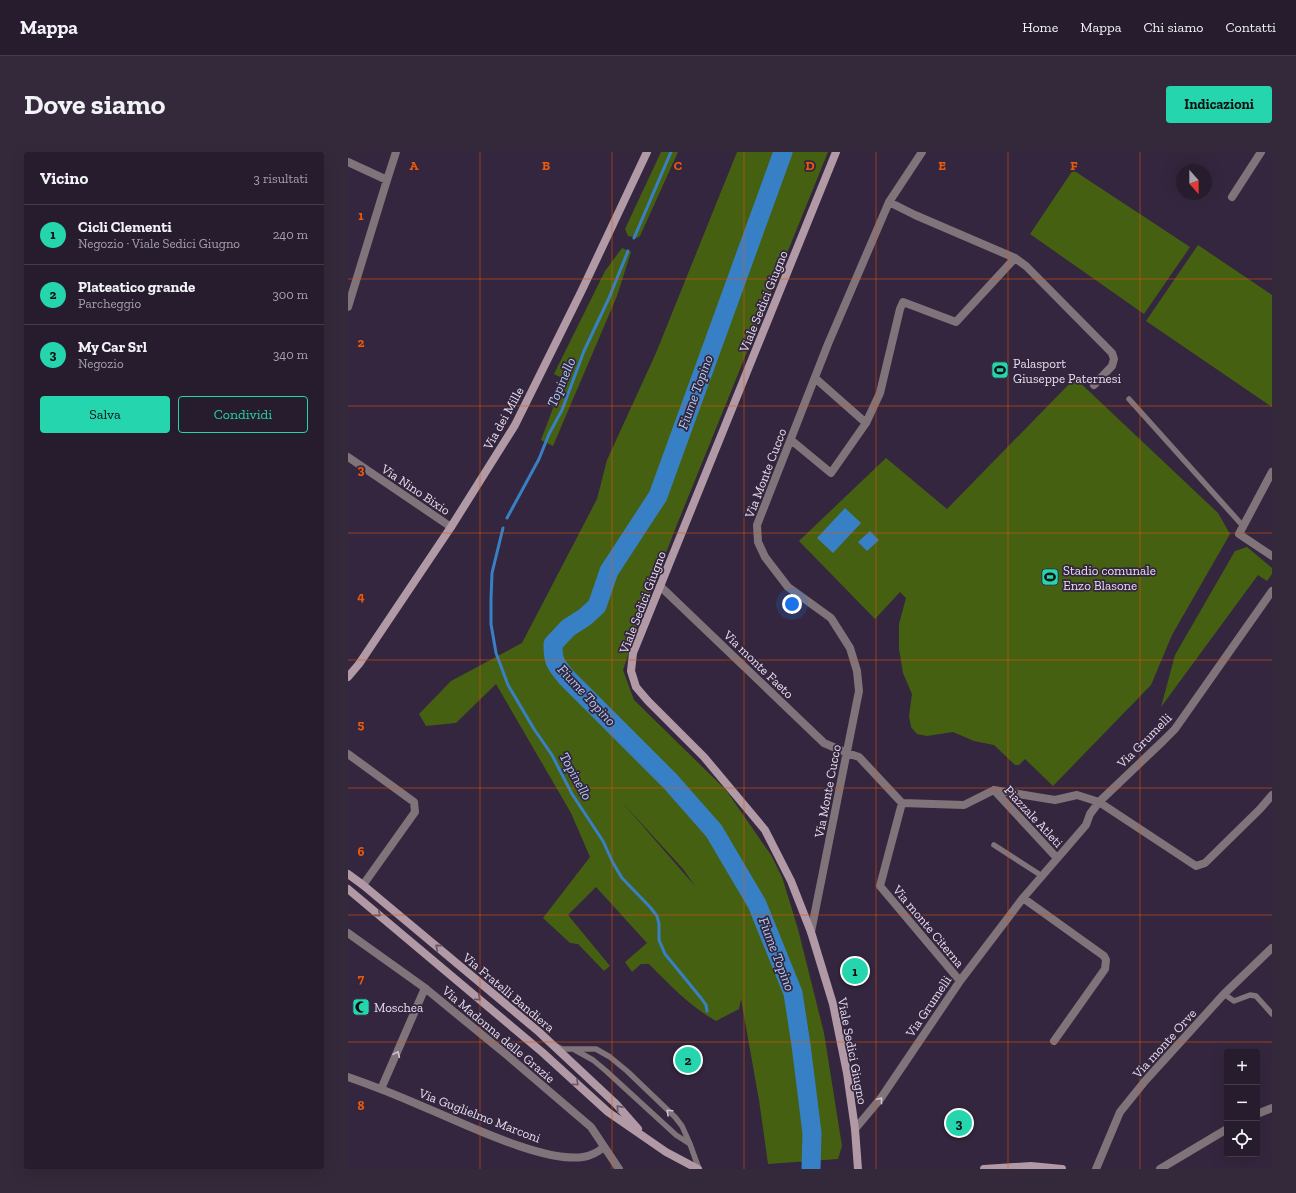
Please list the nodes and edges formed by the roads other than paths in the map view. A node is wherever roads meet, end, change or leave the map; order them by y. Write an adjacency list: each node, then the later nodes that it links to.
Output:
1 (396, 152): 7 (street)
2 (646, 152): 20 (main road, Via dei Mille)
3 (836, 152): 22 (main road, Viale Sedici Giugno)
4 (922, 152): 9 (street, Via Monte Cucco)
5 (1261, 152): 8 (street)
6 (348, 162): 7 (street)
7 (387, 180): 11 (street)
8 (1232, 197)
9 (889, 202): 10 (street); 12 (street, Via Monte Cucco)
10 (1015, 258): 13 (street); 15 (street)
11 (348, 307)
12 (815, 378): 15 (street); 16 (street, Via Monte Cucco)
13 (1094, 385)
14 (1129, 399): 19 (lane)
15 (866, 423): 16 (street)
16 (790, 440): 25 (street, Via Monte Cucco)
17 (348, 457): 20 (street, Via Nino Bixio)
18 (1272, 472): 19 (street)
19 (1242, 526): 21 (street)
20 (451, 527): 24 (main road, Via dei Mille)
21 (1272, 556)
22 (660, 586): 25 (street, Via monte Faeto); 38 (main road, Viale Sedici Giugno)
23 (1272, 591): 30 (street, Via Grumelli)
24 (348, 677)
25 (847, 753): 29 (street); 38 (street, Via Monte Cucco)
26 (348, 754): 35 (street)
27 (994, 790): 29 (street, Piazzale Atleti); 30 (street, Piazzale Atleti); 32 (street, Piazzale Atleti)
28 (1272, 795): 30 (street, Piazzale Atleti)
29 (902, 802): 41 (street, Via monte Citerna)
30 (1099, 802): 32 (street, Via Grumelli)
31 (994, 845): 34 (lane)
32 (1057, 858): 34 (street, Via Grumelli)
33 (348, 874): 35 (main road, Via Fratelli Bandiera)
34 (1042, 876): 37 (street, Via Grumelli)
35 (363, 885): 46 (main road, Via Fratelli Bandiera, one-way to 35)
36 (348, 889): 54 (main road, Via Fratelli Bandiera, one-way to 54)
37 (1023, 898): 41 (street, Via Grumelli); 45 (street)
38 (811, 932): 52 (main road, Viale Sedici Giugno)
39 (348, 933): 42 (street, Via Madonna delle Grazie)
40 (1272, 948): 43 (street, Via monte Orve)
41 (960, 981): 52 (street, Via Grumelli, one-way to 41)
42 (425, 988): 49 (street, one-way to 42); 56 (street, Via Madonna delle Grazie)
43 (1224, 994): 44 (lane); 57 (street, Via monte Orve)
44 (1272, 1014)
45 (1054, 1041)
46 (551, 1043): 47 (lane); 54 (main road, Via Fratelli Bandiera, one-way to 46)
47 (575, 1050): 55 (lane); 55 (lane, one-way to 47)
48 (348, 1077): 49 (street, Via Guglielmo Marconi)
49 (381, 1089): 56 (street, Via Guglielmo Marconi)
50 (1272, 1108): 51 (street)
51 (1260, 1113)
52 (855, 1129): 61 (main road, Viale Sedici Giugno)
53 (1224, 1131): 58 (street)
54 (645, 1137): 60 (main road, Via Fratelli Bandiera)
55 (690, 1144): 60 (lane)
56 (604, 1147): 59 (street, Via Madonna delle Grazie)
57 (1097, 1168)
58 (1161, 1168): 64 (street)
59 (619, 1169)
60 (698, 1169)
61 (858, 1169)
62 (984, 1169): 63 (main road)
63 (1062, 1169)
64 (1152, 1169)

